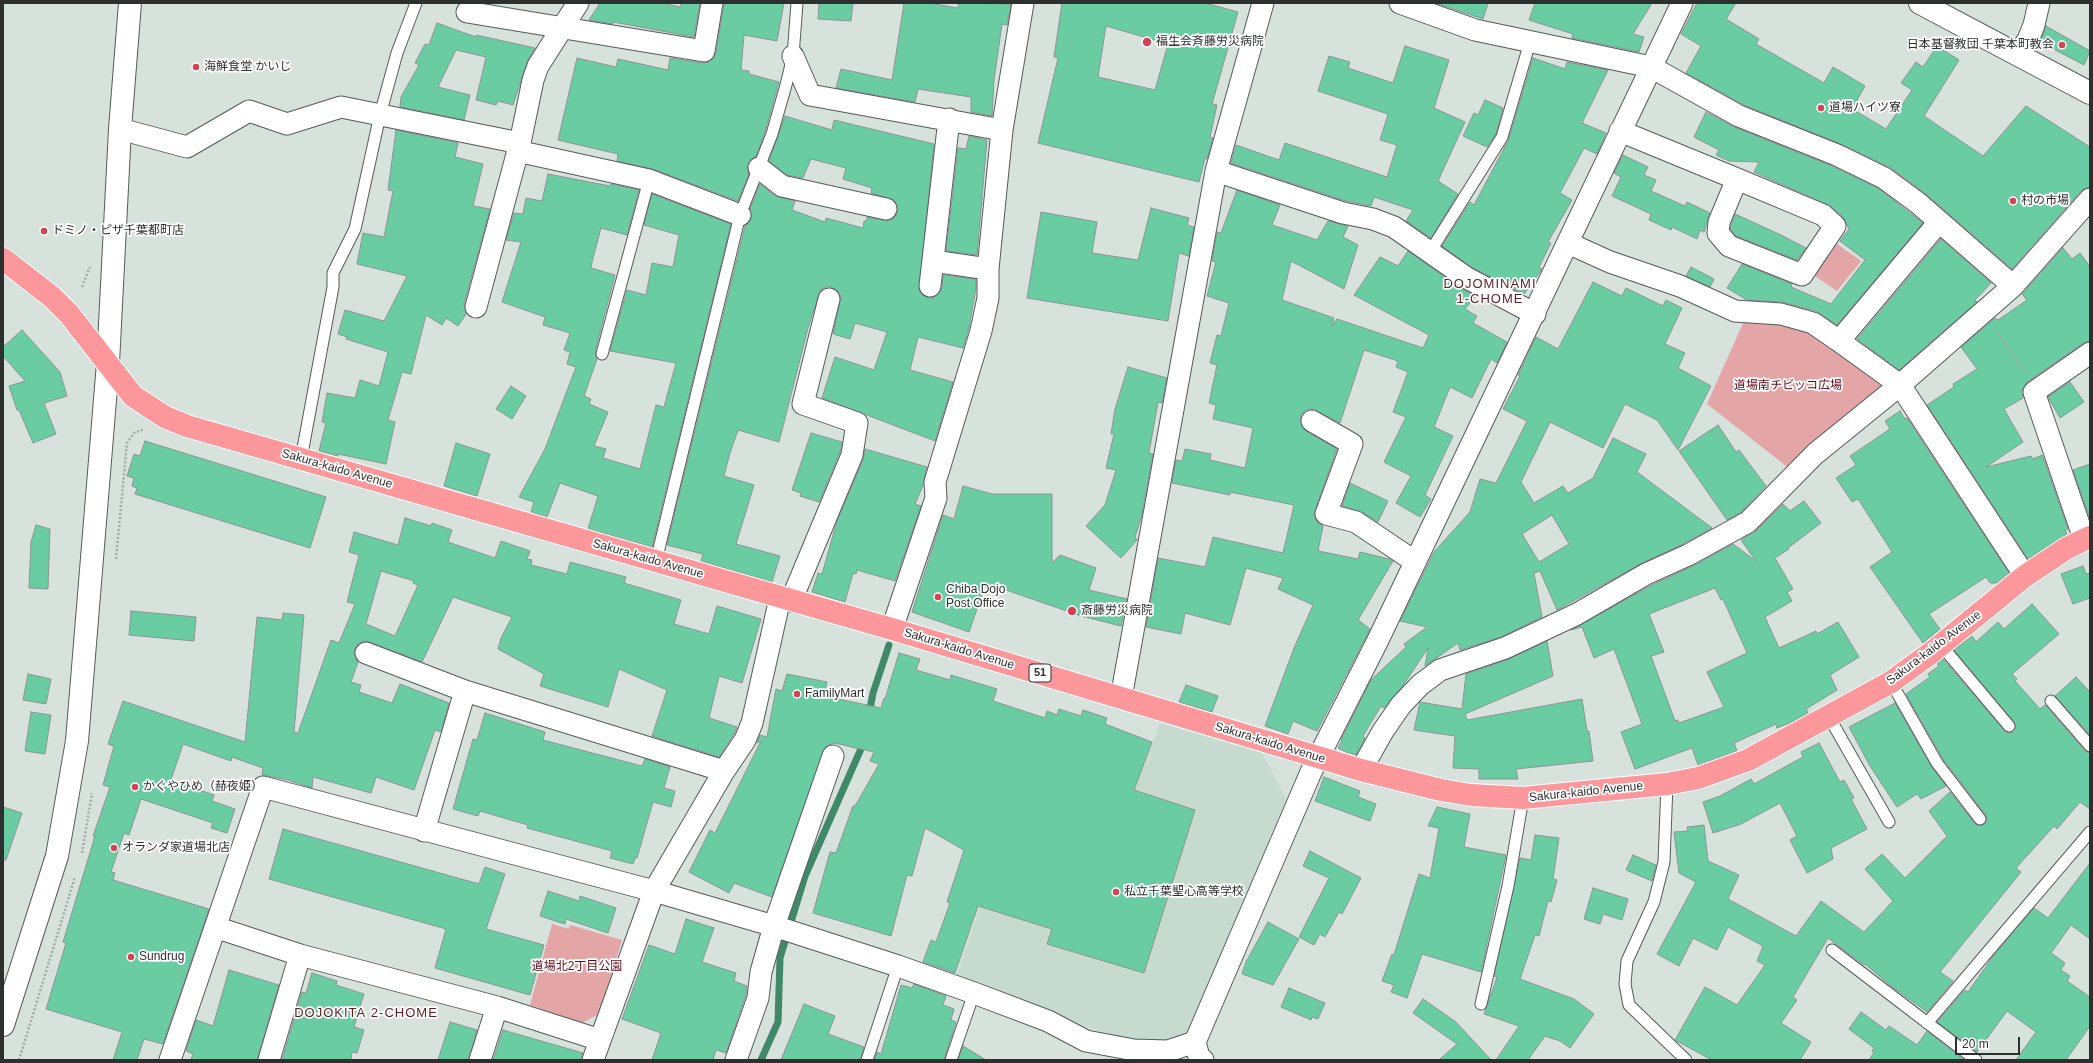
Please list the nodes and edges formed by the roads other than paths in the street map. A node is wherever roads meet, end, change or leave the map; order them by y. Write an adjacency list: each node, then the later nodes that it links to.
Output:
1 (130, 3): 21 (street)
2 (416, 3): 19 (lane)
3 (578, 3): 13 (street)
4 (712, 3): 13 (street)
5 (797, 3): 16 (lane)
6 (1023, 3): 22 (street)
7 (1263, 3): 26 (street)
8 (1400, 3): 14 (street)
9 (1682, 3): 17 (street)
10 (1920, 3): 15 (street)
11 (2039, 3): 15 (street)
12 (468, 12): 13 (street)
13 (562, 28): 24 (street)
14 (1530, 42): 17 (street); 34 (lane)
15 (2018, 54): 18 (street)
16 (793, 56): 20 (street); 25 (lane)
17 (1651, 67): 23 (street); 32 (street)
18 (2090, 93)
19 (380, 115): 21 (street); 24 (street); 49 (lane)
20 (949, 119): 22 (street); 36 (street)
21 (120, 129): 46 (street)
22 (1002, 130): 37 (street)
23 (1620, 131): 27 (street); 33 (street)
24 (518, 147): 28 (street); 41 (street)
25 (759, 168): 30 (street); 31 (lane)
26 (1216, 171): 34 (street); 60 (street)
27 (1736, 179): 27 (street)
28 (649, 180): 31 (street); 45 (lane)
29 (2090, 200): 39 (street)
30 (886, 209)
31 (740, 215): 51 (lane)
32 (1939, 222): 39 (street); 43 (street)
33 (1568, 243): 42 (street); 43 (street)
34 (1430, 252): 42 (street)
35 (3, 259): 46 (highway, Sakura-kaido Avenue / 51)
36 (933, 261): 37 (street); 38 (street)
37 (988, 269): 55 (street)
38 (930, 286)
39 (2013, 286): 47 (street)
40 (828, 299): 54 (street)
41 (476, 307)
42 (1535, 314): 52 (street)
43 (1839, 341): 47 (street)
44 (2090, 352): 50 (street)
45 (602, 354)
46 (108, 363): 49 (highway, Sakura-kaido Avenue / 51); 85 (street)
47 (1900, 385): 53 (street); 67 (street)
48 (1312, 421): 52 (street)
49 (301, 459): 51 (highway, Sakura-kaido Avenue / 51)
50 (2087, 538): 53 (highway, Sakura-kaido Avenue / 51)
51 (656, 561): 54 (highway, Sakura-kaido Avenue / 51)
52 (1414, 561): 66 (street)
53 (2024, 576): 56 (highway, Sakura-kaido Avenue / 51)
54 (786, 600): 55 (highway, Sakura-kaido Avenue / 51); 68 (street)
55 (892, 629): 60 (highway, Sakura-kaido Avenue / 51)
56 (1941, 645): 58 (highway, Sakura-kaido Avenue / 51); 63 (lane)
57 (366, 653): 59 (street)
58 (1891, 682): 62 (highway, Sakura-kaido Avenue / 51); 71 (lane)
59 (465, 691): 68 (street); 73 (street)
60 (1121, 698): 66 (highway, Sakura-kaido Avenue / 51)
61 (2051, 701): 64 (lane)
62 (1829, 717): 69 (highway, Sakura-kaido Avenue / 51); 72 (lane)
63 (2009, 726)
64 (2090, 746)
65 (833, 756): 77 (street)
66 (1318, 757): 67 (highway, Sakura-kaido Avenue / 51); 87 (street)
67 (1361, 770): 70 (highway, Sakura-kaido Avenue / 51)
68 (724, 771): 75 (street)
69 (1667, 784): 70 (highway, Sakura-kaido Avenue / 51); 95 (lane)
70 (1522, 798): 82 (lane)
71 (1980, 819)
72 (1889, 822)
73 (424, 831): 75 (street); 76 (street)
74 (2090, 832): 84 (lane)
75 (654, 891): 77 (street); 86 (street)
76 (215, 927): 79 (street); 88 (street)
77 (786, 930): 80 (street); 92 (street)
78 (1832, 950): 84 (lane)
79 (300, 955): 83 (street); 89 (street)
80 (898, 966): 81 (street); 93 (lane)
81 (974, 993): 87 (street); 94 (lane)
82 (1481, 1004)
83 (497, 1007): 86 (street); 90 (street)
84 (1927, 1023): 96 (lane)
85 (3, 1025)
86 (600, 1040): 91 (street)
87 (1199, 1051)
88 (170, 1060)
89 (269, 1060)
90 (480, 1060)
91 (593, 1060)
92 (736, 1060)
93 (867, 1060)
94 (951, 1060)
95 (1686, 1060)
96 (1976, 1060)

